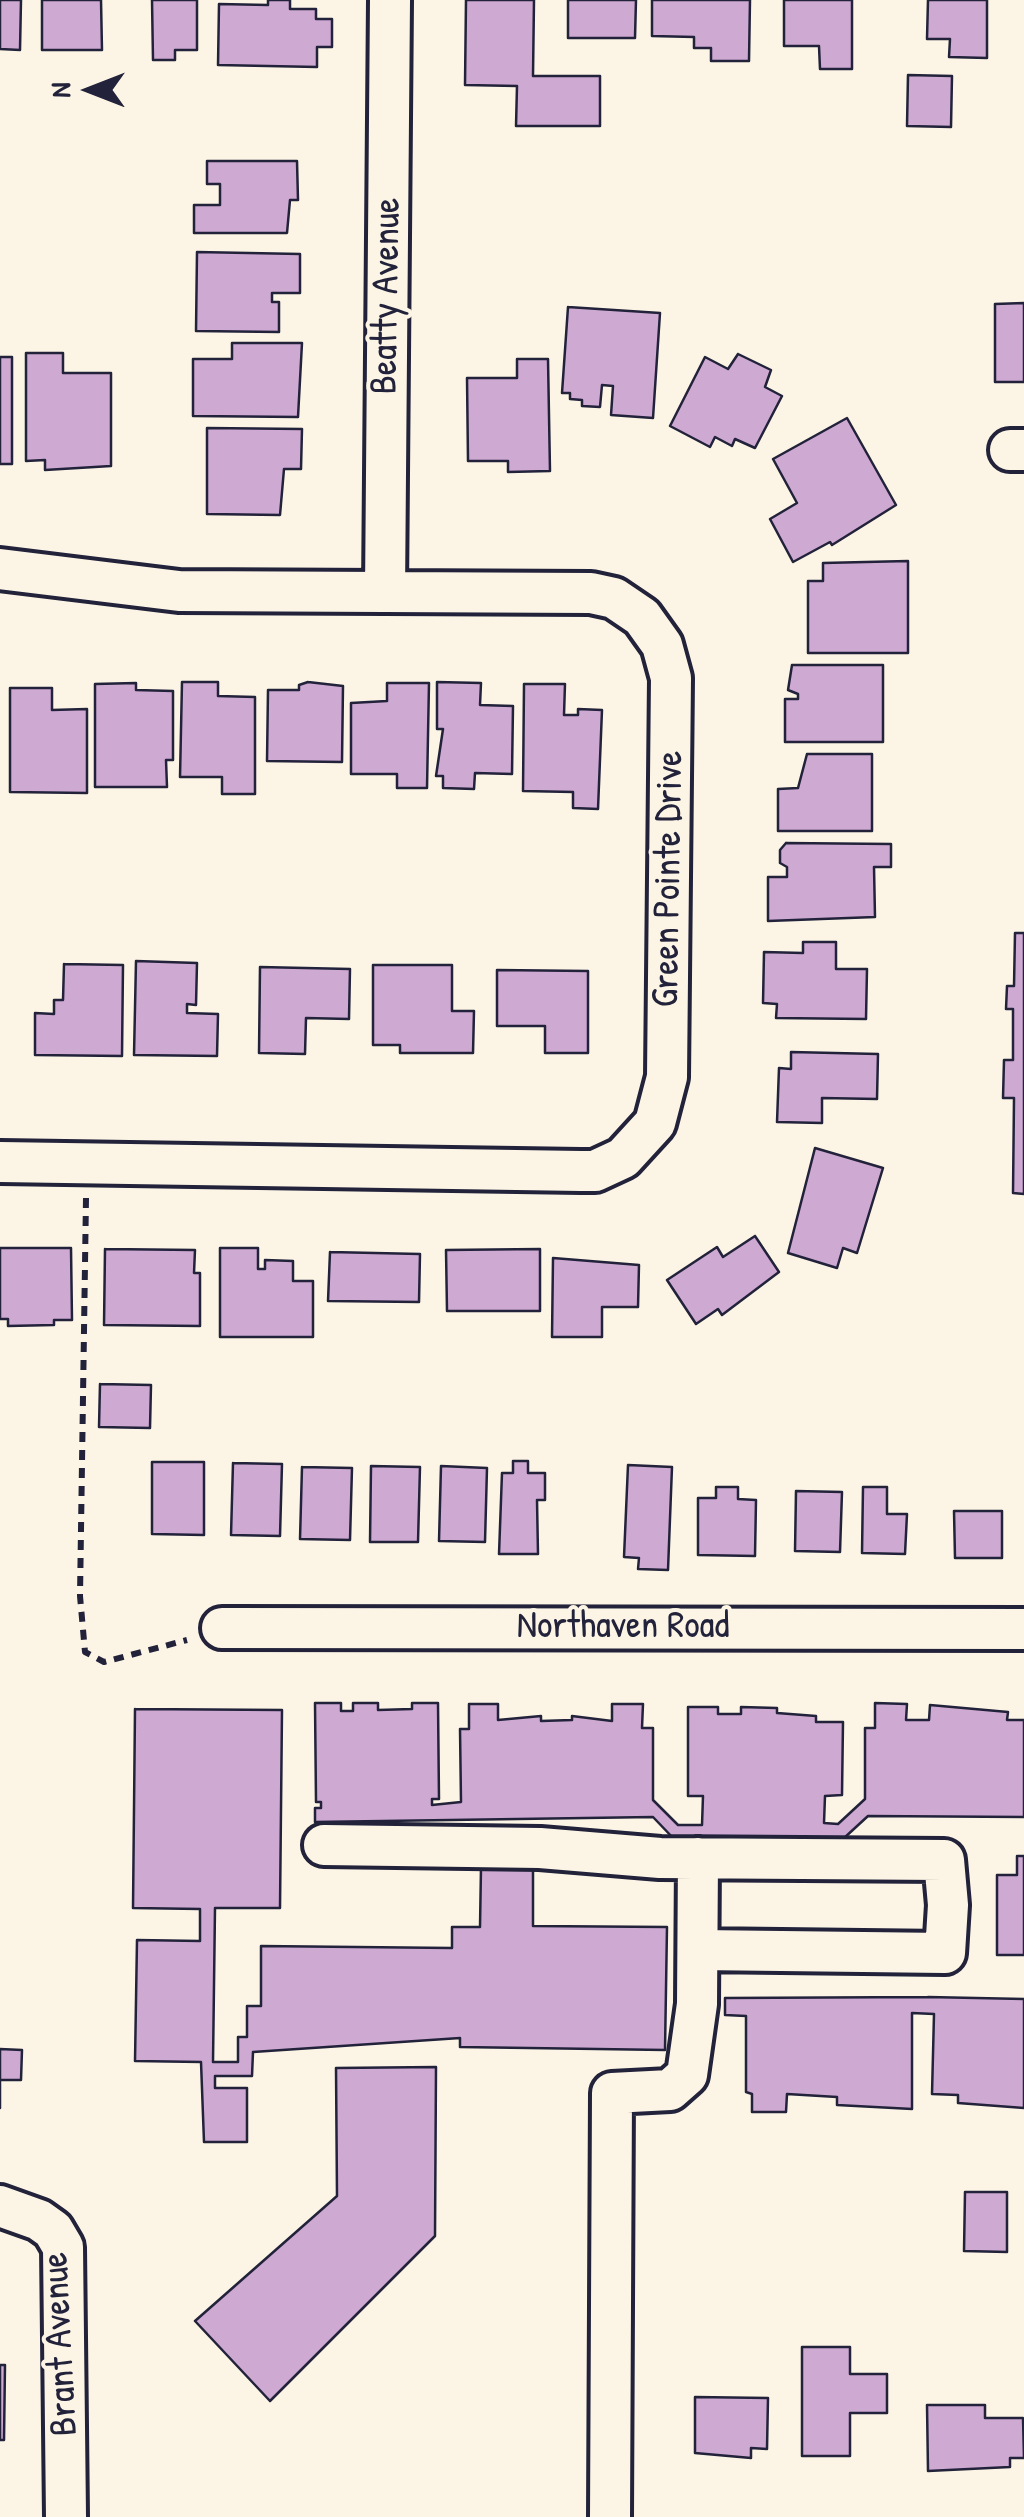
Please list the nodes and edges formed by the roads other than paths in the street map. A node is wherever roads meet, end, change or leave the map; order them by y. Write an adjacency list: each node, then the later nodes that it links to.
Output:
1 (390, 0): 3 (street, Beatty Avenue)
2 (0, 569): 3 (street, Green Pointe Drive)
3 (385, 592): 4 (street, Green Pointe Drive)
4 (0, 1162)
5 (222, 1628): 6 (street, Northaven Road)
6 (1024, 1628)
7 (324, 1845): 8 (street)
8 (698, 1858): 9 (street); 9 (street)
9 (699, 1950): 12 (street)
10 (0, 2206): 11 (street, Brant Avenue)
11 (66, 2517)
12 (610, 2517)

